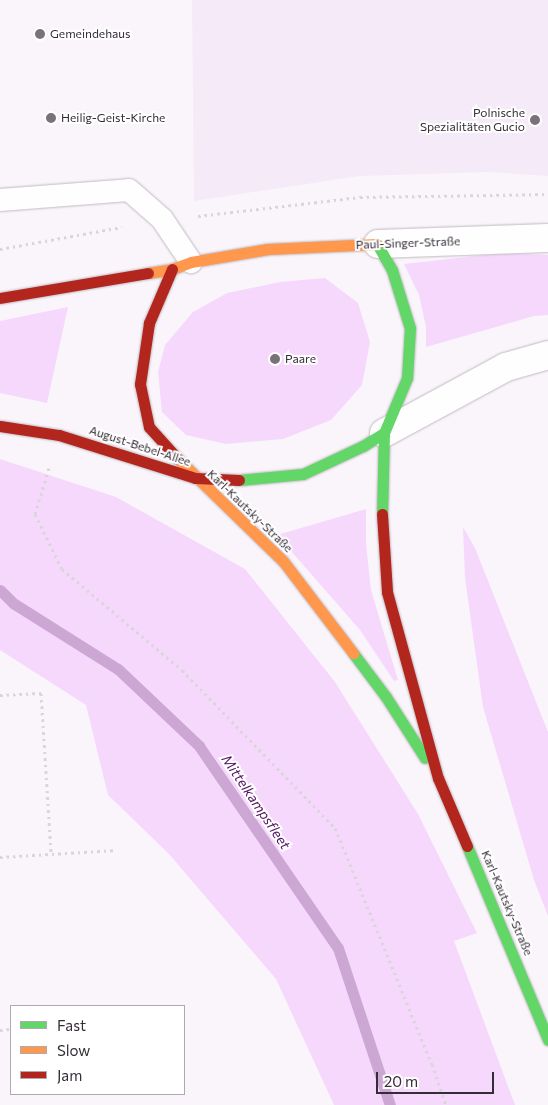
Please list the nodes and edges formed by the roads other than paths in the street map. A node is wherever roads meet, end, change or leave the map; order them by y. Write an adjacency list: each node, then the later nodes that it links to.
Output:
1 (0, 200): 4 (lane)
2 (548, 238): 3 (street, Paul-Singer-Straße)
3 (378, 244): 4 (street, Paul-Singer-Straße); 8 (street, Karl-Kautsky-Straße)
4 (182, 265): 5 (street); 9 (street, Karl-Kautsky-Straße)
5 (0, 298)
6 (548, 355): 8 (street)
7 (0, 426): 9 (street, August-Bebel-Allee)
8 (384, 433): 9 (street, August-Bebel-Allee); 10 (street, Karl-Kautsky-Straße)
9 (195, 478): 10 (street, Karl-Kautsky-Straße)
10 (438, 778): 11 (street, Karl-Kautsky-Straße)
11 (548, 1040)

